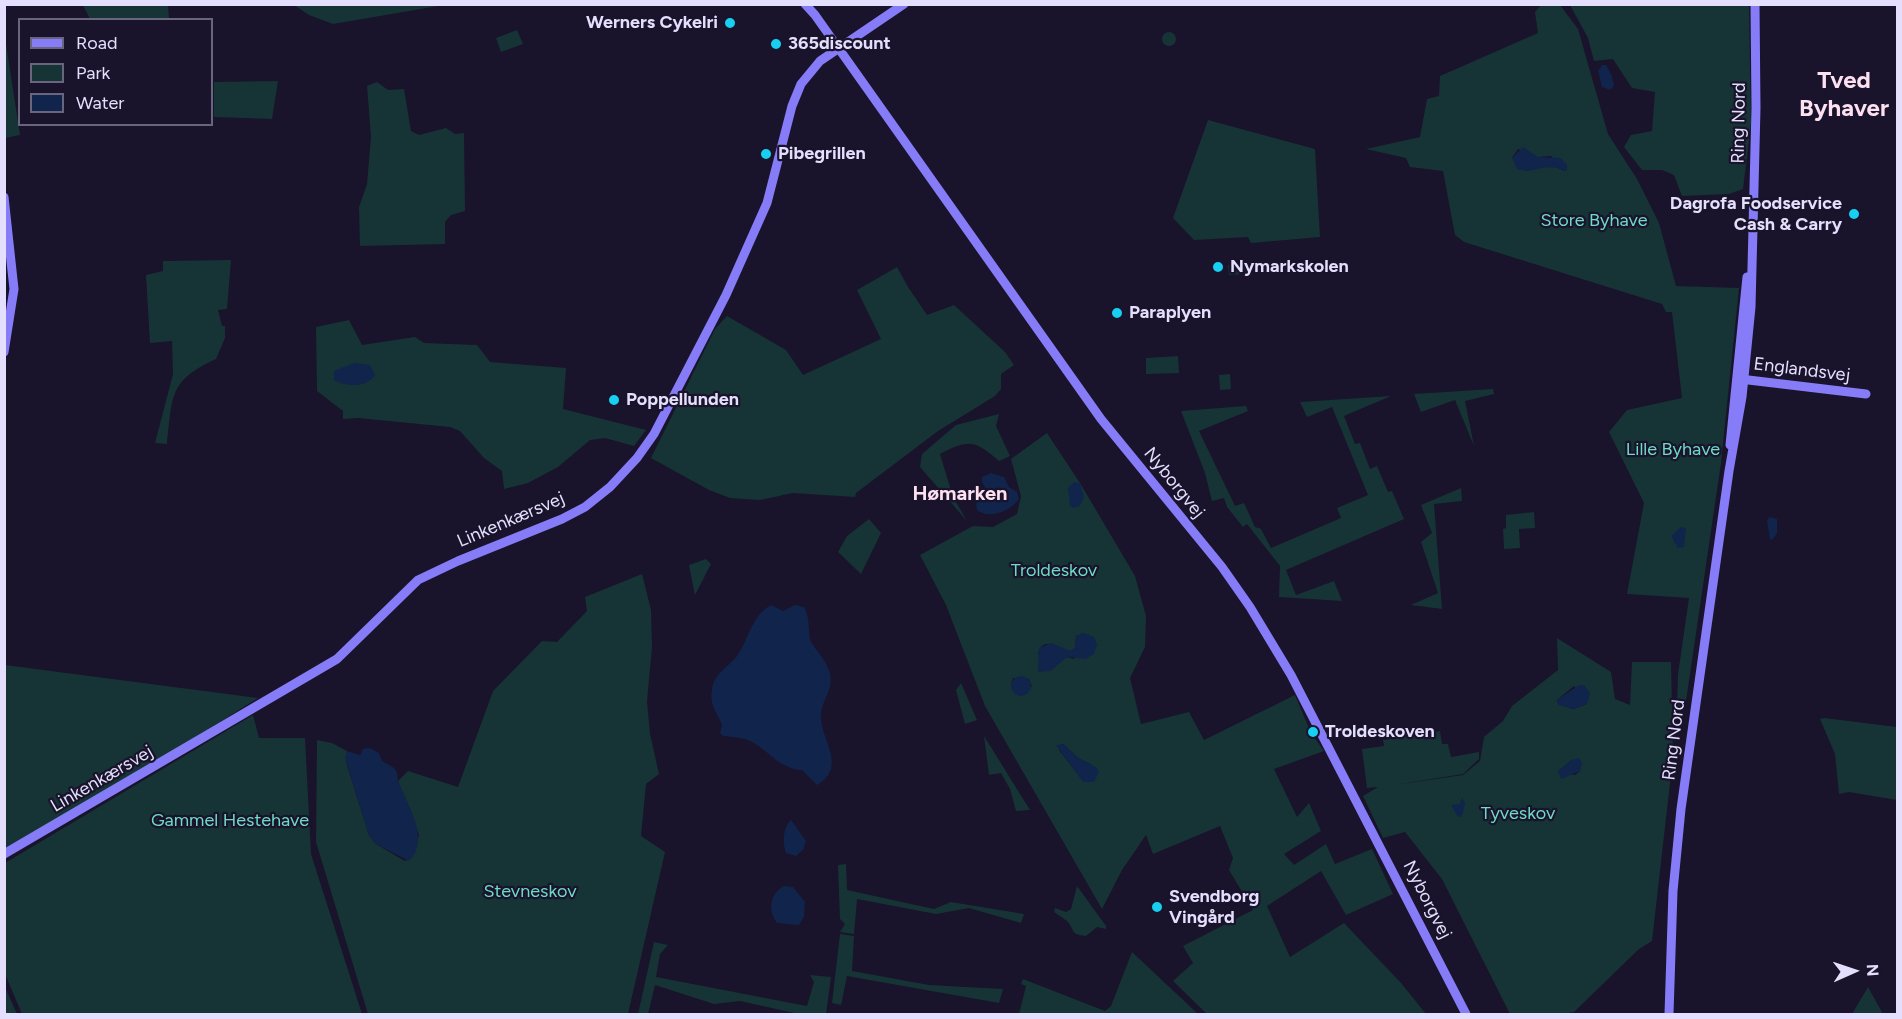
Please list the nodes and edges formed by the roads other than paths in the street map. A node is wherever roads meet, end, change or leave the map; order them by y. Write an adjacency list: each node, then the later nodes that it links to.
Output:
1 (805, 4): 4 (street, Nyborgvej)
2 (904, 4): 4 (street, Linkenkærsvej)
3 (1755, 4): 7 (street, Ring Nord)
4 (839, 48): 9 (street, Linkenkærsvej); 10 (street, Nyborgvej)
5 (4, 197): 6 (street)
6 (4, 352)
7 (1740, 379): 8 (street, Englandsvej); 11 (street, Ring Nord)
8 (1866, 394)
9 (4, 854)
10 (1466, 1014)
11 (1669, 1014)

